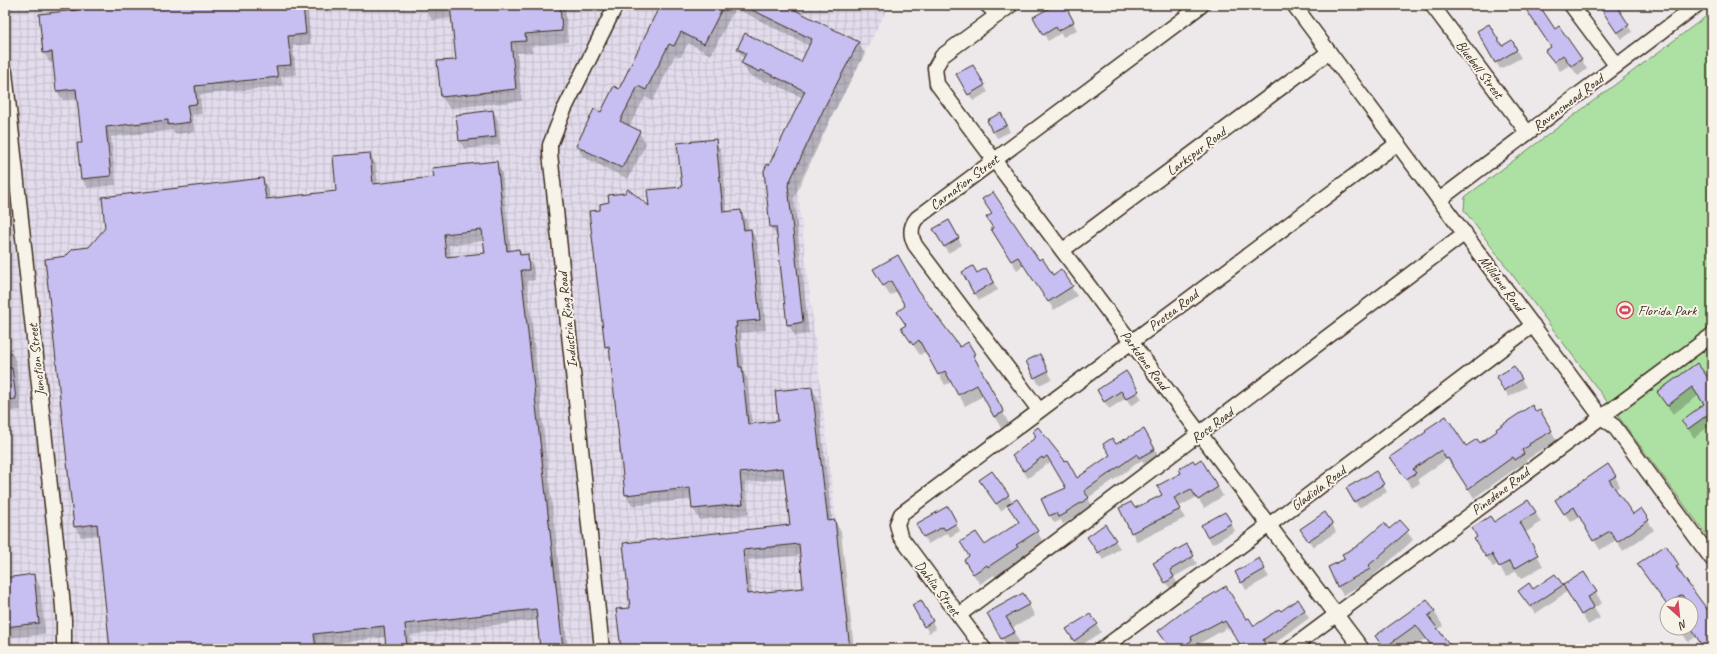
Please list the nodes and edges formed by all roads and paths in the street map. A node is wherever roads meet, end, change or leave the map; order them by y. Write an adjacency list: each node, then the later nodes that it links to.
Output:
1 (616, 5): 31 (street, Industria Ring Road)
2 (988, 5): 9 (street)
3 (1011, 5): 9 (street)
4 (1202, 5): 15 (street, Carnation Street)
5 (1294, 5): 10 (street, Milldene Road)
6 (1432, 5): 13 (street, Bluebell Street)
7 (1571, 5): 11 (street)
8 (1697, 5): 11 (street, Ravensmead Road)
9 (998, 15): 15 (street, Parkdene Road)
10 (1329, 52): 14 (street, Milldene Road); 18 (street, Larkspur Road)
11 (1616, 65): 13 (street, Ravensmead Road)
12 (5, 72): 30 (street, Junction Street)
13 (1528, 132): 16 (street, Ravensmead Road)
14 (1398, 143): 16 (street, Milldene Road); 21 (street, Protea Road)
15 (994, 159): 18 (street, Parkdene Road); 22 (street, Carnation Street)
16 (1439, 200): 17 (street, Milldene Road)
17 (1464, 233): 19 (street, Milldene Road); 24 (street, Rose Road)
18 (1063, 250): 21 (street, Parkdene Road)
19 (1533, 325): 23 (street, Milldene Road); 26 (street, Gladiola Road)
20 (1712, 336): 23 (street, Pinedene Road)
21 (1131, 341): 22 (street, Protea Road); 24 (street, Parkdene Road)
22 (1039, 410): 25 (street, Protea Road)
23 (1601, 417): 27 (street, Milldene Road); 28 (street, Pinedene Road)
24 (1201, 434): 26 (street, Parkdene Road); 29 (street, Rose Road)
25 (897, 524): 29 (street, Dahlia Street)
26 (1269, 525): 28 (street, Parkdene Road); 33 (street, Gladiola Road)
27 (1712, 559)
28 (1336, 614): 34 (street, Pinedene Road); 35 (street, Parkdene Road)
29 (959, 615): 32 (street, Dahlia Street)
30 (64, 649)
31 (602, 649)
32 (984, 649)
33 (1102, 649)
34 (1290, 649)
35 (1362, 649)

